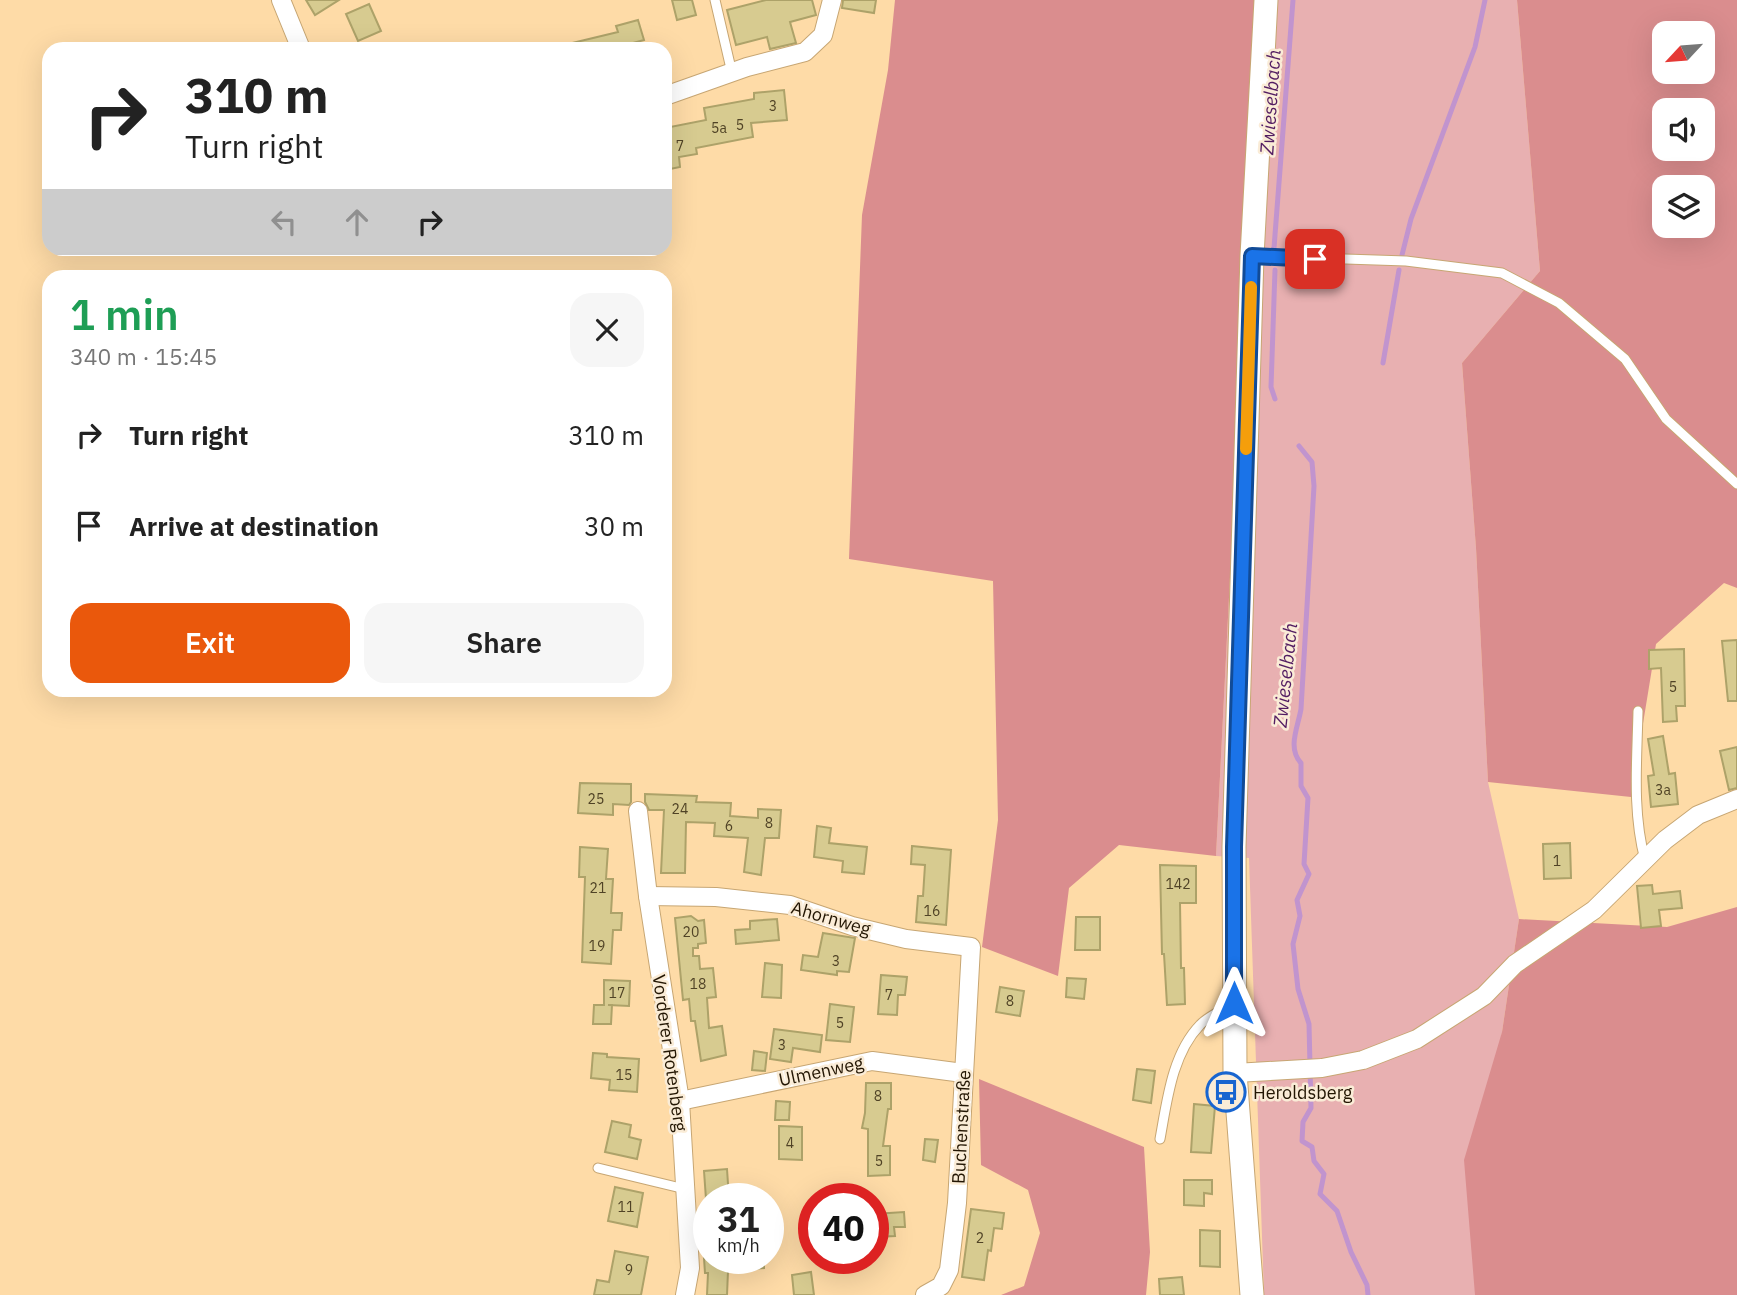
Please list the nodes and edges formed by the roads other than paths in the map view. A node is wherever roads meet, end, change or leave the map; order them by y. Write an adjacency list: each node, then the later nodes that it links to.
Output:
1 (281, 0): 5 (street)
2 (715, 0): 6 (lane)
3 (832, 0): 6 (street)
4 (1266, 0): 8 (street)
5 (298, 42)
6 (732, 73): 7 (street)
7 (672, 94)
8 (1252, 256): 9 (lane); 16 (street)
9 (1737, 484)
10 (1638, 711): 13 (lane)
11 (1737, 799): 13 (street)
12 (638, 811): 14 (street, Vorderer Rotenberg)
13 (1645, 860): 18 (street)
14 (648, 896): 15 (street, Ahornweg); 19 (street, Vorderer Rotenberg)
15 (971, 947): 17 (street, Buchenstraße)
16 (1234, 1003): 18 (street); 20 (lane)
17 (963, 1073): 19 (street, Ulmenweg); 24 (street, Buchenstraße)
18 (1236, 1073): 25 (street)
19 (680, 1101): 22 (street, Vorderer Rotenberg)
20 (1160, 1139)
21 (598, 1168): 22 (lane)
22 (685, 1189): 23 (street, Vorderer Rotenberg)
23 (685, 1295)
24 (925, 1295)
25 (1252, 1295)

